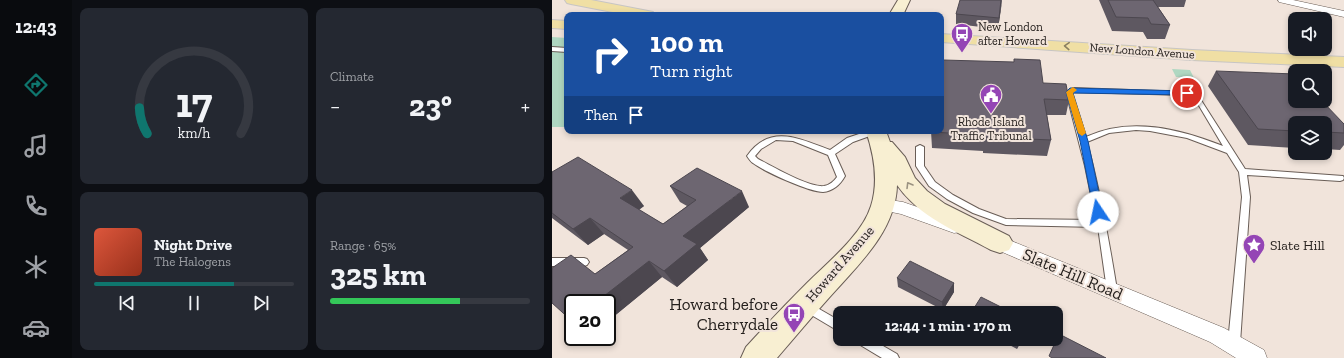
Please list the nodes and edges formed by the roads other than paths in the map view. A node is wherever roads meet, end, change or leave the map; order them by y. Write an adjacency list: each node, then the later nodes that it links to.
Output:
1 (571, 0): 4 (main road)
2 (904, 0): 5 (street)
3 (1282, 0): 6 (street)
4 (633, 12)
5 (898, 12)
6 (1344, 14)
7 (552, 18): 8 (main road)
8 (564, 19)
9 (552, 24): 10 (main road)
10 (564, 25)
11 (944, 38): 15 (main road, New London Avenue, one-way to 11)
12 (552, 48): 13 (lane)
13 (564, 50)
14 (944, 50): 16 (main road, New London Avenue)
15 (1344, 62)
16 (1344, 68)
17 (877, 134): 21 (lane); 24 (street, Howard Avenue); 26 (street, one-way to 17)
18 (1084, 141): 20 (lane); 20 (lane); 25 (lane)
19 (920, 147): 25 (lane)
20 (1229, 151): 22 (lane)
21 (831, 153): 21 (lane)
22 (1243, 172): 23 (lane); 32 (lane)
23 (1340, 178)
24 (883, 205): 26 (street, Slate Hill Road); 30 (street, Howard Avenue)
25 (1101, 224): 29 (lane)
26 (1000, 243): 29 (street, Slate Hill Road)
27 (552, 262): 28 (lane)
28 (571, 272)
29 (1112, 290): 32 (street, Slate Hill Road)
30 (804, 305): 31 (lane); 34 (street, Howard Avenue)
31 (833, 322)
32 (1234, 343): 36 (street, Slate Hill Road)
33 (873, 346): 35 (lane)
34 (757, 358)
35 (893, 358)
36 (1256, 358)

